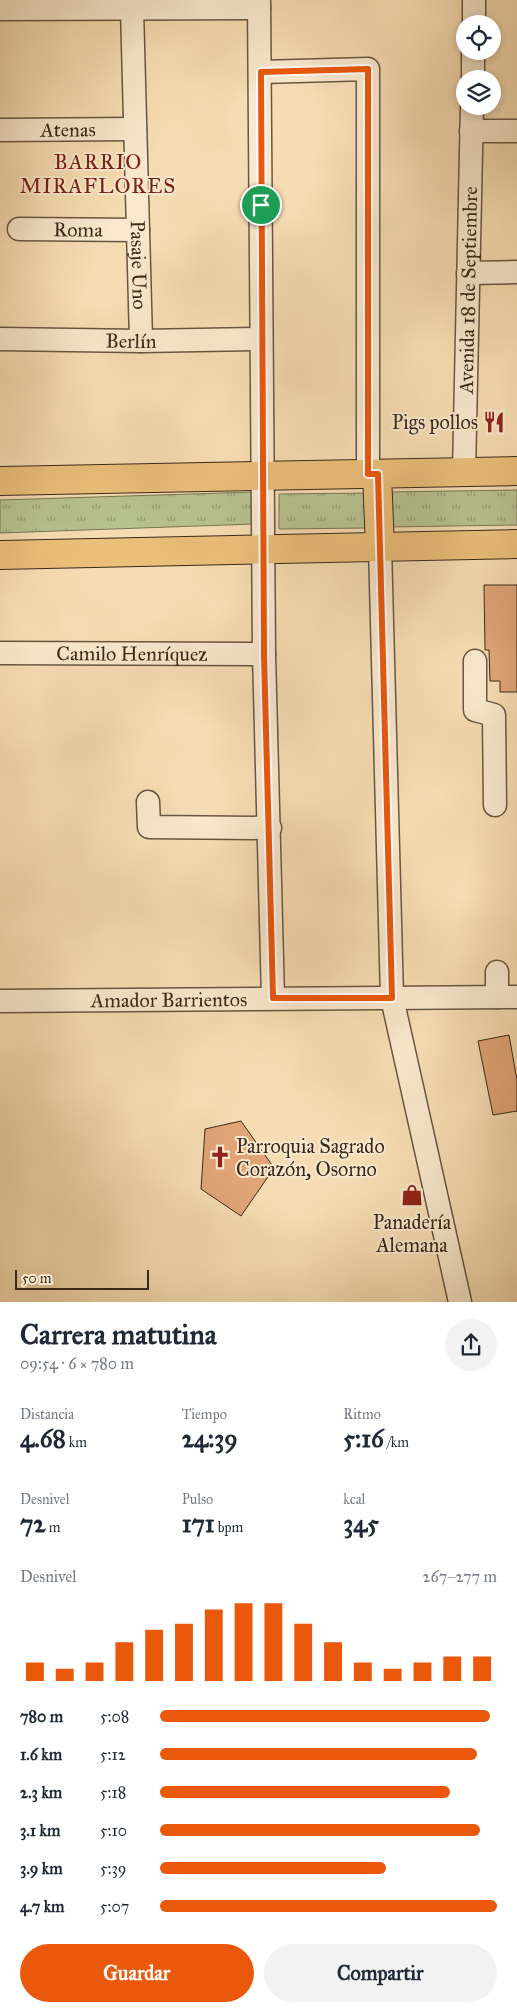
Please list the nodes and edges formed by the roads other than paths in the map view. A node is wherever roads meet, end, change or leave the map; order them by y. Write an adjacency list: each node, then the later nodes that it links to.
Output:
1 (474, 0): 5 (street)
2 (259, 4): 4 (street); 6 (street)
3 (0, 9): 4 (street)
4 (132, 9): 8 (street, Pasaje Uno)
5 (474, 15)
6 (261, 72): 17 (street); 21 (street)
7 (472, 115): 11 (street, Avenida 18 de Septiembre)
8 (136, 129): 9 (street, Atenas); 13 (street, Pasaje Uno)
9 (0, 130)
10 (517, 131): 11 (street)
11 (471, 132): 15 (street, Avenida 18 de Septiembre)
12 (18, 229): 13 (street, Roma)
13 (138, 230): 18 (street, Pasaje Uno)
14 (517, 272): 15 (street)
15 (468, 273): 20 (street, Avenida 18 de Septiembre)
16 (0, 339): 18 (street, Berlín)
17 (261, 339): 18 (street, Berlín); 22 (street)
18 (140, 341)
19 (517, 471): 20 (main road)
20 (464, 472): 21 (main road)
21 (373, 474): 22 (main road); 25 (main road)
22 (263, 476): 23 (main road); 26 (street)
23 (0, 481)
24 (517, 544): 25 (main road)
25 (380, 547): 26 (main road); 37 (street)
26 (263, 549): 27 (main road); 29 (street)
27 (0, 554)
28 (0, 653): 29 (street, Camilo Henríquez)
29 (264, 654): 33 (street)
30 (475, 661): 32 (street)
31 (148, 802): 33 (street)
32 (495, 805)
33 (270, 828): 36 (street)
34 (497, 972): 35 (street)
35 (507, 997): 37 (street, Amador Barrientos)
36 (273, 998): 37 (street, Amador Barrientos); 38 (street, Amador Barrientos)
37 (392, 998): 39 (street)
38 (0, 1001)
39 (460, 1302)

